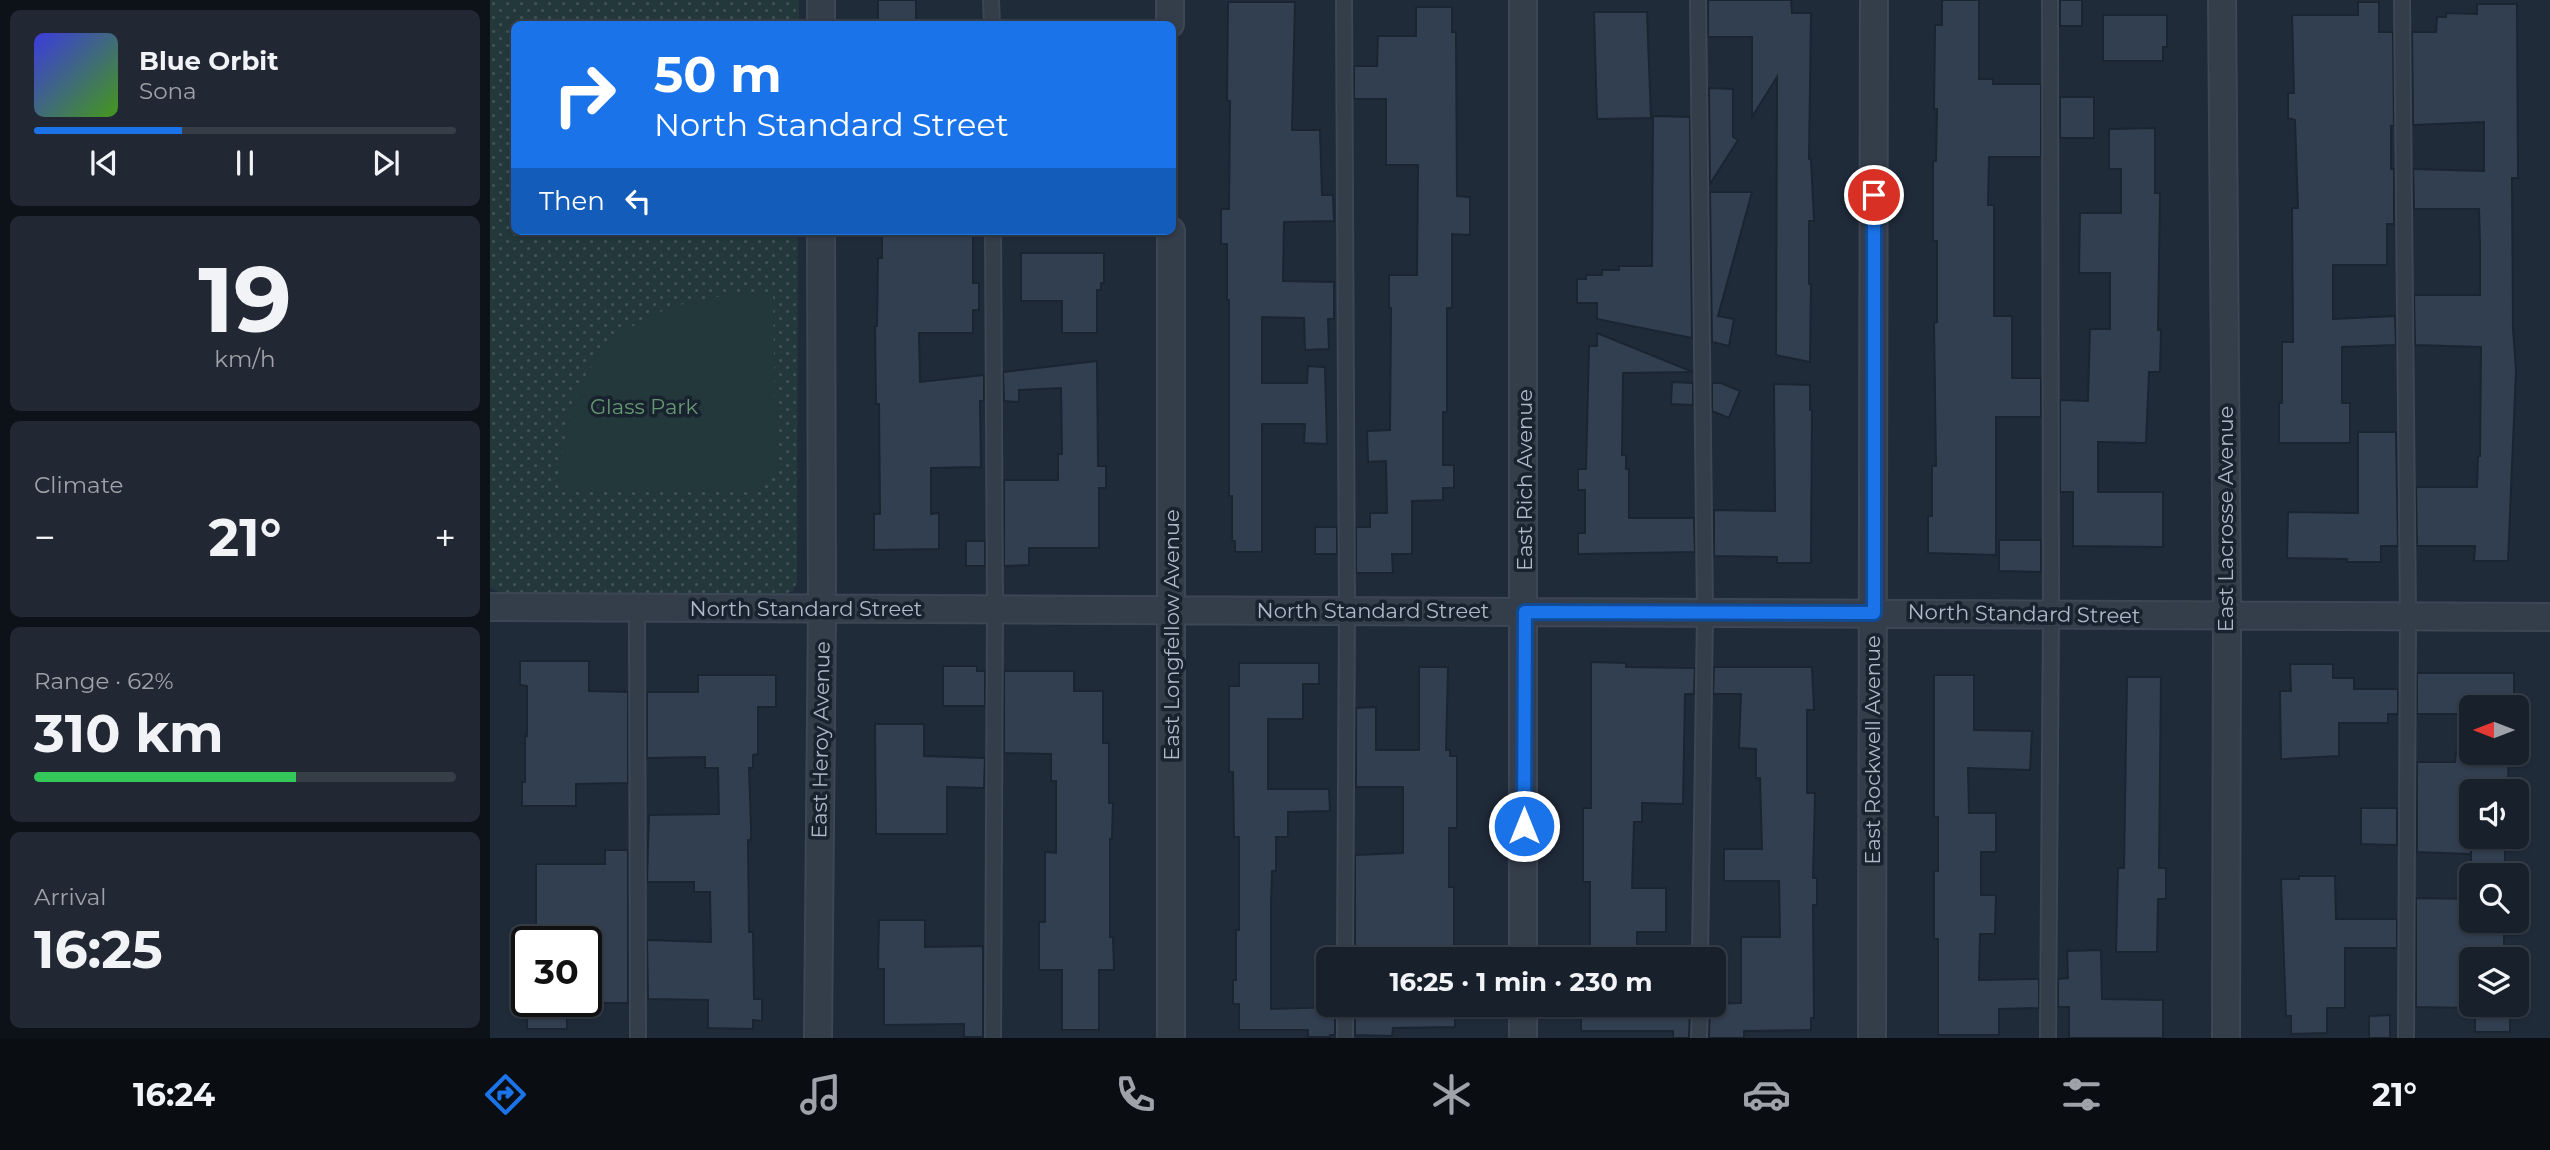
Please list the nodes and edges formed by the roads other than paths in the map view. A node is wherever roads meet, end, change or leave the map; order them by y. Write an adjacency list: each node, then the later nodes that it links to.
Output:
1 (821, 0): 11 (street)
2 (992, 0): 12 (lane)
3 (1170, 0): 13 (street)
4 (1345, 0): 22 (lane)
5 (1523, 0): 23 (street, East Rich Avenue)
6 (1698, 0): 24 (lane)
7 (1874, 0): 25 (street, East Rockwell Avenue)
8 (2050, 0): 26 (lane)
9 (2222, 0): 27 (street, East Lacrosse Avenue)
10 (2402, 0): 28 (lane)
11 (821, 21)
12 (992, 21)
13 (1170, 21)
14 (821, 235): 19 (street, East Heroy Avenue)
15 (993, 235): 20 (lane)
16 (1171, 235): 21 (street, East Longfellow Avenue)
17 (490, 607): 18 (street, North Standard Street)
18 (637, 608): 19 (street, North Standard Street); 36 (lane)
19 (822, 608): 20 (street, North Standard Street); 37 (street, East Heroy Avenue)
20 (995, 609): 21 (street, North Standard Street); 38 (lane)
21 (1172, 610): 22 (street, North Standard Street); 39 (street, East Longfellow Avenue)
22 (1347, 611): 23 (street, North Standard Street); 30 (lane)
23 (1525, 612): 24 (street, North Standard Street); 31 (street, East Rich Avenue)
24 (1705, 613): 25 (street, North Standard Street); 32 (lane)
25 (1874, 613): 26 (street, North Standard Street); 43 (street, East Rockwell Avenue)
26 (2051, 615): 27 (street, North Standard Street); 44 (lane)
27 (2227, 617): 28 (street, North Standard Street); 45 (street, East Lacrosse Avenue)
28 (2408, 617): 29 (street, North Standard Street); 46 (lane)
29 (2550, 617)
30 (1345, 947)
31 (1523, 947)
32 (1700, 947)
33 (1345, 1017): 40 (lane)
34 (1523, 1017): 41 (street)
35 (1700, 1017): 42 (lane)
36 (638, 1038)
37 (818, 1038)
38 (993, 1038)
39 (1171, 1038)
40 (1345, 1038)
41 (1523, 1038)
42 (1699, 1038)
43 (1872, 1038)
44 (2048, 1038)
45 (2225, 1038)
46 (2406, 1038)

